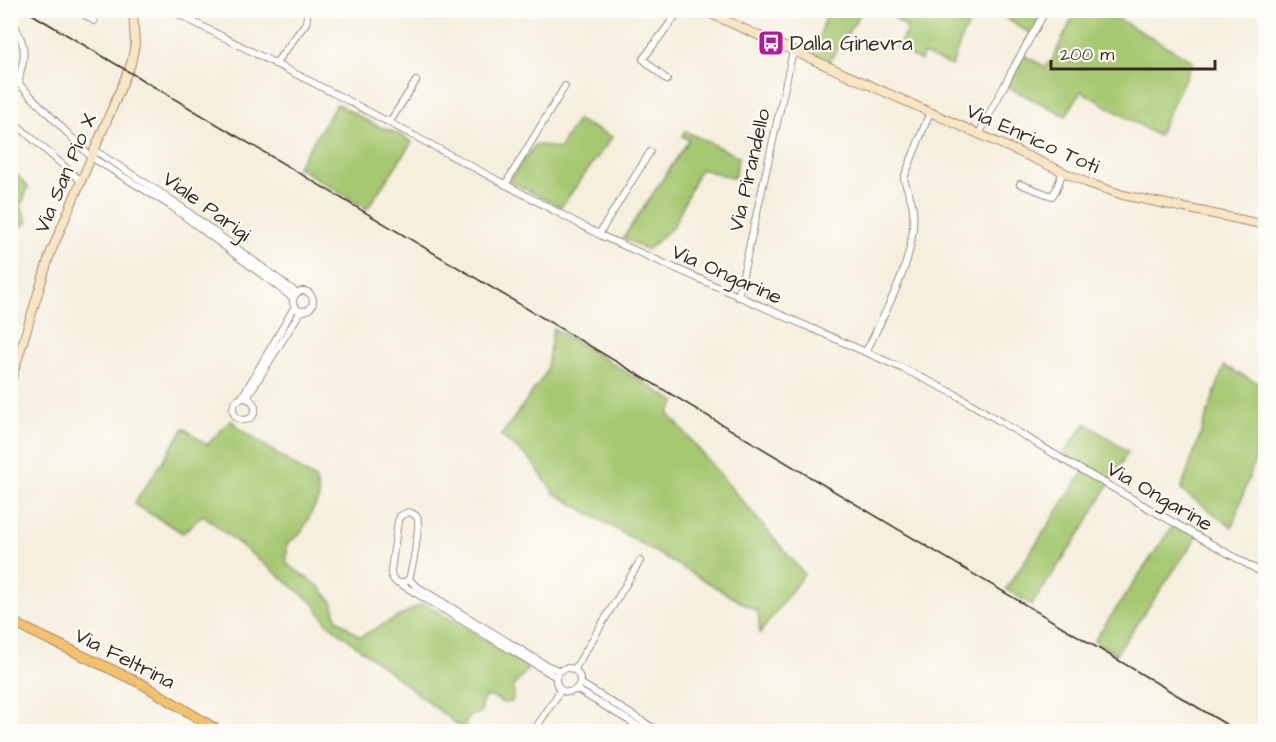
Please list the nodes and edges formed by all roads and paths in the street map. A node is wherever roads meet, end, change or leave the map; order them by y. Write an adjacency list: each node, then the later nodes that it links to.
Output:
1 (77, 10): 8 (street)
2 (170, 10): 11 (street, Via Ongarine)
3 (305, 10): 11 (street)
4 (680, 10): 12 (street)
5 (702, 10): 10 (main road, Via Enrico Toti)
6 (1046, 10): 18 (street)
7 (133, 11): 20 (main road, Via San Pio X)
8 (94, 21)
9 (14, 24): 20 (street, Viale Parigi)
10 (795, 51): 15 (main road, Via Enrico Toti); 28 (street, Via Pirandello)
11 (275, 64): 16 (street, Via Ongarine)
12 (667, 80)
13 (416, 81): 16 (street)
14 (565, 86): 23 (street)
15 (930, 112): 18 (main road, Via Enrico Toti); 30 (street)
16 (389, 123): 23 (street, Via Ongarine)
17 (17, 125): 22 (street)
18 (979, 134): 21 (main road, Via Enrico Toti)
19 (650, 152): 26 (street)
20 (93, 153): 22 (main road, Via San Pio X); 27 (street, Viale Parigi)
21 (1063, 171): 24 (street); 25 (main road, Via Enrico Toti)
22 (81, 181): 31 (main road, Via San Pio X)
23 (505, 184): 26 (street, Via Ongarine)
24 (1020, 184)
25 (1266, 225)
26 (599, 234): 28 (street, Via Ongarine)
27 (295, 296): 29 (street); 29 (street, Viale Parigi)
28 (738, 297): 30 (street, Via Ongarine)
29 (298, 309): 32 (street); 33 (street)
30 (865, 352): 35 (street, Via Ongarine)
31 (10, 384)
32 (241, 399): 33 (street); 33 (street)
33 (249, 399)
34 (640, 561): 39 (street)
35 (1266, 575)
36 (409, 579): 37 (street); 37 (street); 40 (street)
37 (399, 583): 40 (street)
38 (10, 621): 43 (main road, Via Feltrina)
39 (574, 670): 40 (street); 41 (street)
40 (558, 674): 42 (street)
41 (578, 686): 42 (street); 45 (street); 46 (street)
42 (560, 690): 44 (street)
43 (221, 732)
44 (533, 732)
45 (648, 732)
46 (660, 732)

